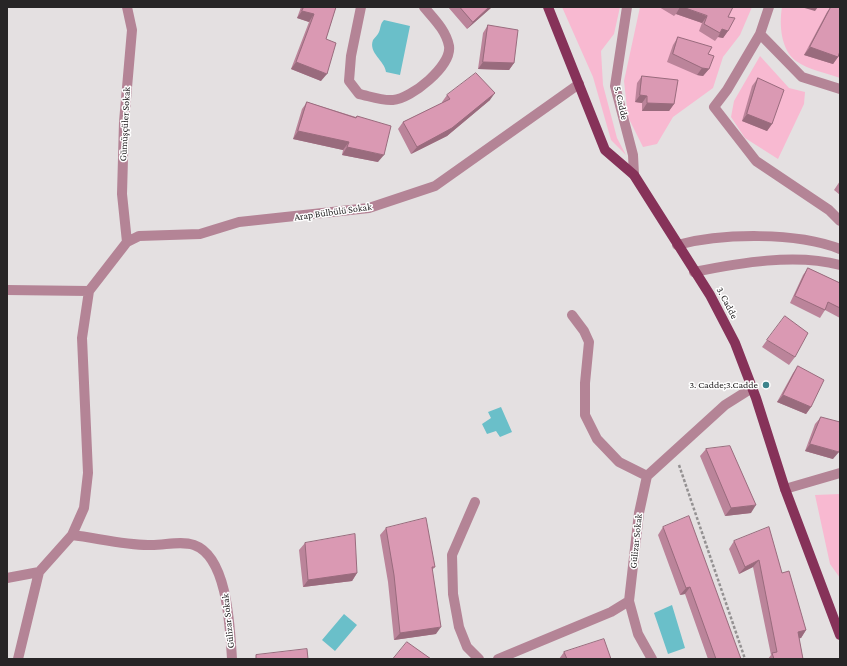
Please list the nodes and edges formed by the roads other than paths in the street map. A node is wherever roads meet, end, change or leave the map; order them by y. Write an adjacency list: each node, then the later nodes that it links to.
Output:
1 (127, 7): 12 (street, Gümüşçüler Sokak)
2 (361, 7): 3 (street)
3 (424, 7)
4 (548, 7): 8 (main road, 3. Cadde)
5 (627, 7): 10 (street, 5. Cadde)
6 (769, 7): 7 (street)
7 (760, 34): 9 (street); 11 (street)
8 (579, 84): 10 (main road, 3. Cadde); 12 (street, Arap Bülbülü Sokak)
9 (840, 89)
10 (634, 175): 13 (main road, 3. Cadde)
11 (840, 221)
12 (127, 242): 18 (street)
13 (677, 245): 14 (street); 16 (main road, 3. Cadde)
14 (840, 249)
15 (840, 265): 16 (street)
16 (694, 272): 20 (main road, 3. Cadde)
17 (7, 290): 18 (street)
18 (89, 291): 25 (street)
19 (572, 315): 22 (street)
20 (752, 388): 22 (street); 23 (main road, 3. Cadde)
21 (840, 473): 23 (street)
22 (647, 476): 28 (street, Gülizar Sokak)
23 (785, 489): 29 (main road, 3. Cadde)
24 (475, 502): 33 (street)
25 (72, 535): 26 (street); 32 (street, Gülizar Sokak)
26 (39, 572): 27 (street); 31 (street)
27 (7, 578)
28 (629, 601): 34 (street); 35 (street)
29 (836, 620): 30 (main road, 3. Cadde)
30 (840, 635)
31 (18, 659)
32 (232, 659)
33 (479, 659)
34 (498, 659)
35 (652, 659)

